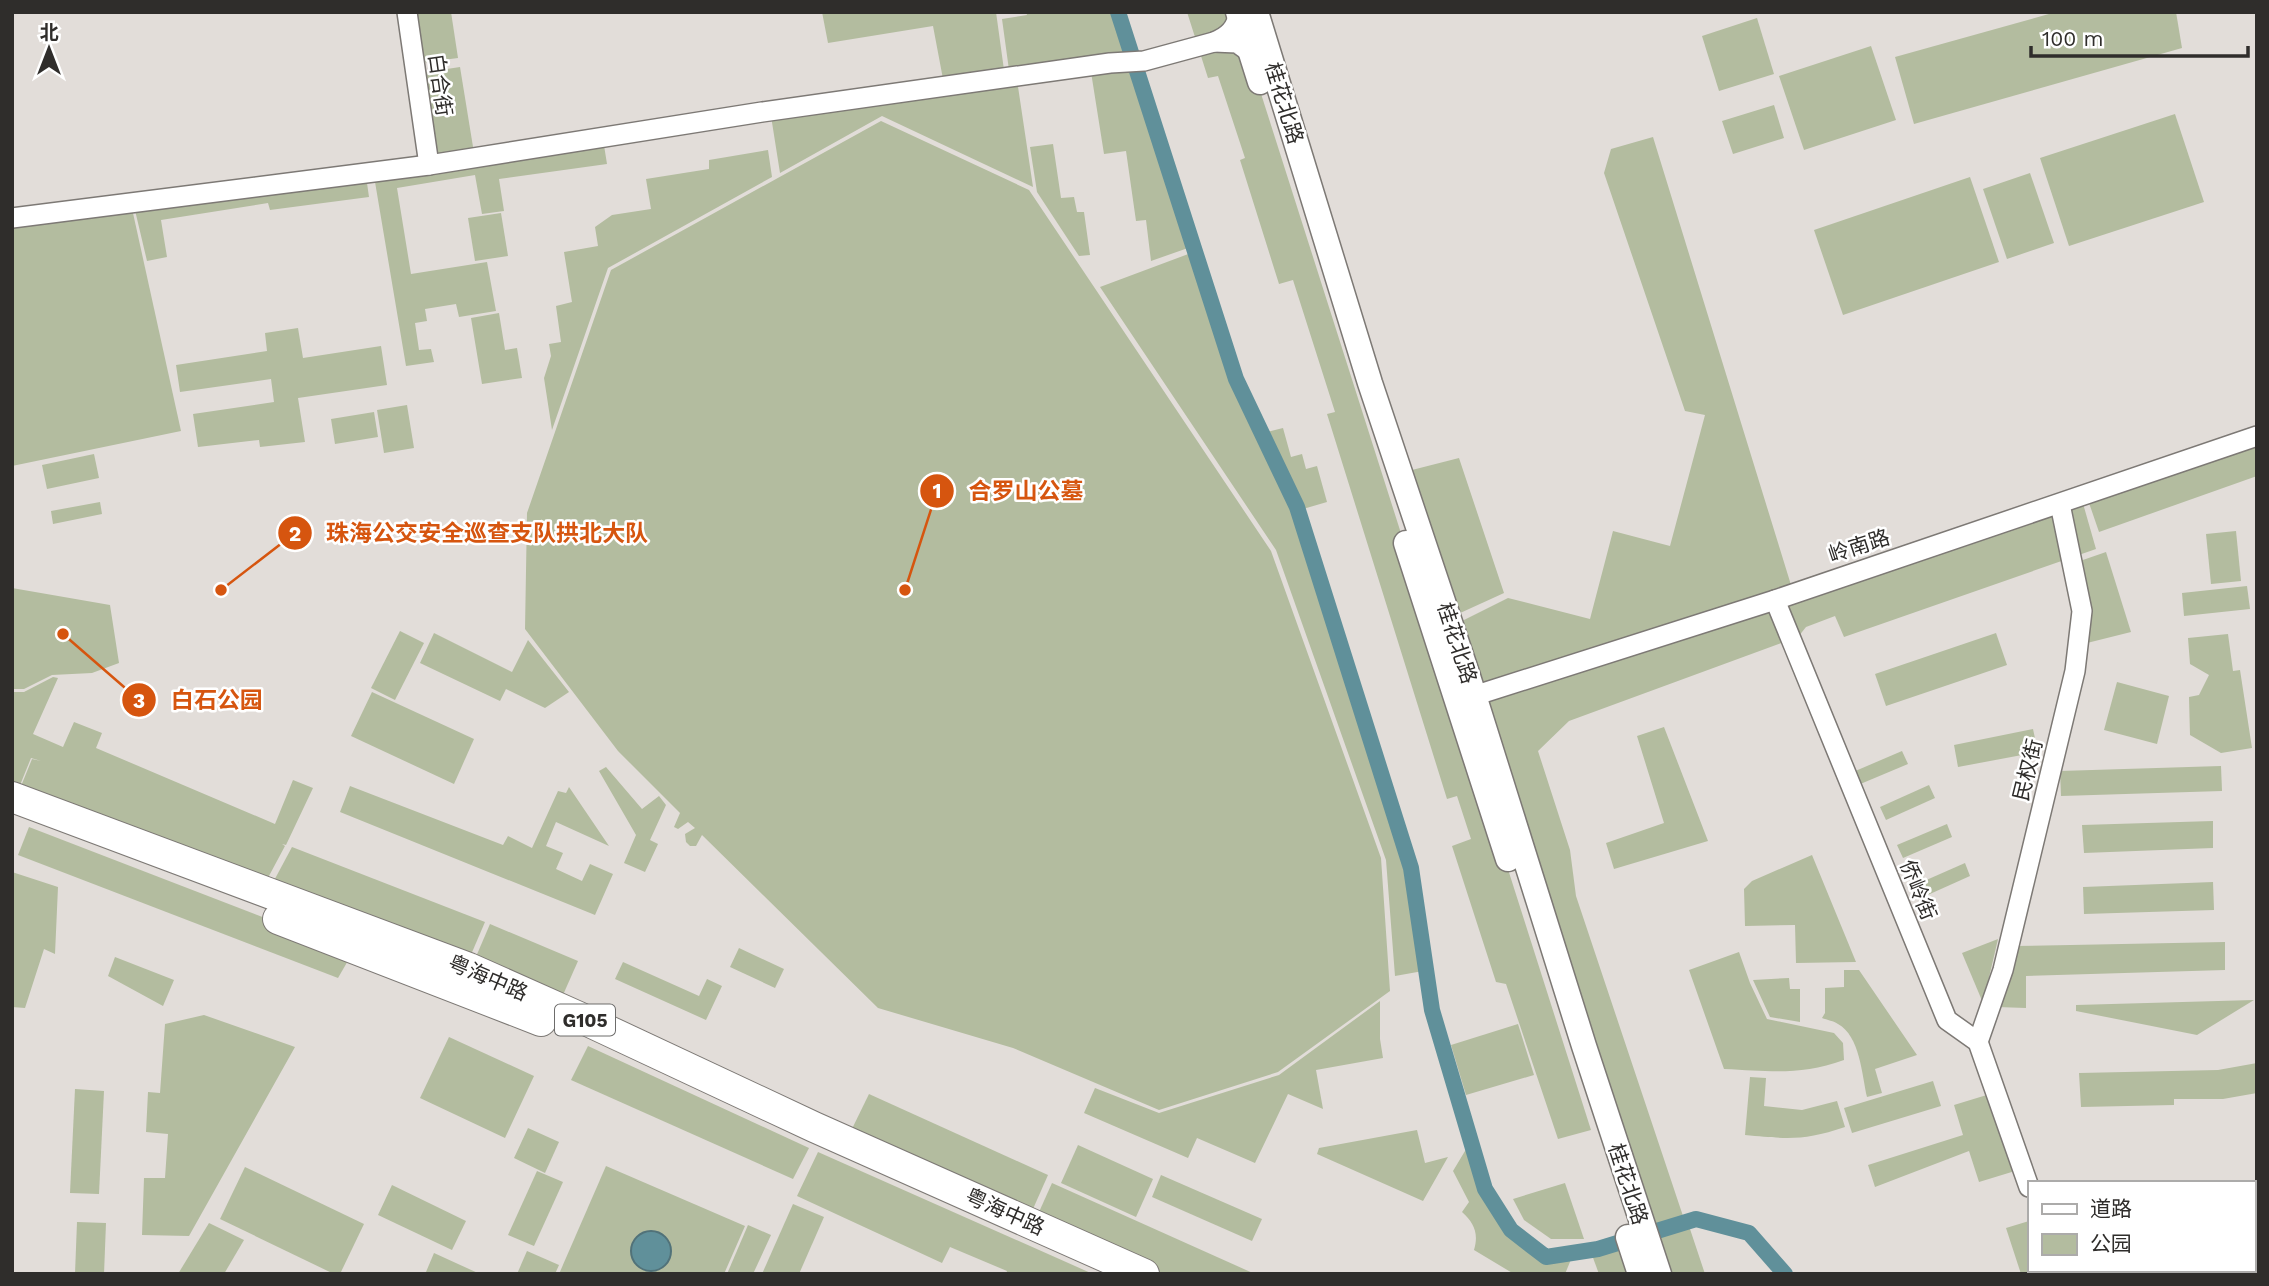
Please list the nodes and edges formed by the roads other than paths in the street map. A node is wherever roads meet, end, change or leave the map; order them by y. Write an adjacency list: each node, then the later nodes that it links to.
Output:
1 (407, 12): 5 (street, 白合街)
2 (1244, 13): 3 (street); 4 (main road, 桂花北路); 10 (main road, 桂花北路)
3 (1214, 42): 4 (street); 5 (street)
4 (1251, 54): 10 (main road, 桂花北路)
5 (429, 165): 6 (street)
6 (12, 218)
7 (2257, 436): 8 (street, 岭南路)
8 (2060, 504): 9 (street, 岭南路); 13 (street, 民权街)
9 (1775, 600): 10 (street, 岭南路); 13 (street, 侨岭街)
10 (1466, 699): 15 (main road, 桂花北路)
11 (12, 797): 17 (highway, 粤海中路 / G105)
12 (12, 818): 16 (highway, 粤海中路 / G105)
13 (1978, 1042): 14 (street)
14 (2028, 1184)
15 (1640, 1257): 18 (main road, 桂花北路)
16 (1102, 1274)
17 (1144, 1274)
18 (1659, 1274)

